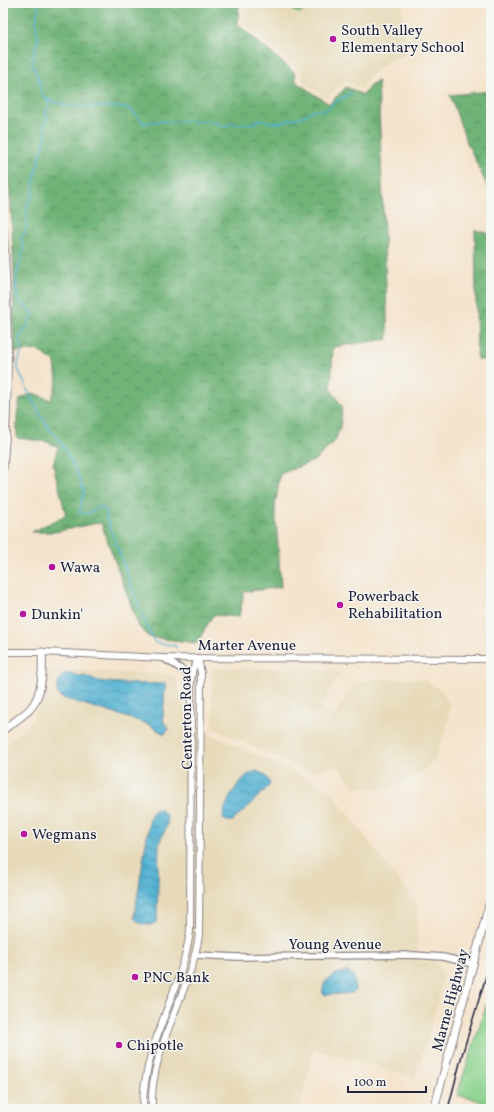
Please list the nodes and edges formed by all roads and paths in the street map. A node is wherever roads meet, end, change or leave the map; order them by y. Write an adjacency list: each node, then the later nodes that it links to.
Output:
1 (3, 228): 2 (main road)
2 (3, 468)
3 (5, 652): 4 (main road, Marter Avenue)
4 (42, 652): 5 (main road, Marter Avenue); 9 (main road)
5 (163, 658): 6 (main road, Marter Avenue); 8 (street)
6 (198, 658): 7 (main road, Marter Avenue); 8 (street, Centerton Road); 11 (main road, Centerton Road)
7 (491, 660)
8 (191, 684): 13 (main road, Centerton Road)
9 (3, 730)
10 (491, 898): 12 (main road, Marne Highway)
11 (195, 955): 12 (street, Young Avenue); 14 (main road, Centerton Road)
12 (473, 964): 15 (main road, Marne Highway)
13 (143, 1109)
14 (152, 1109)
15 (434, 1109)

